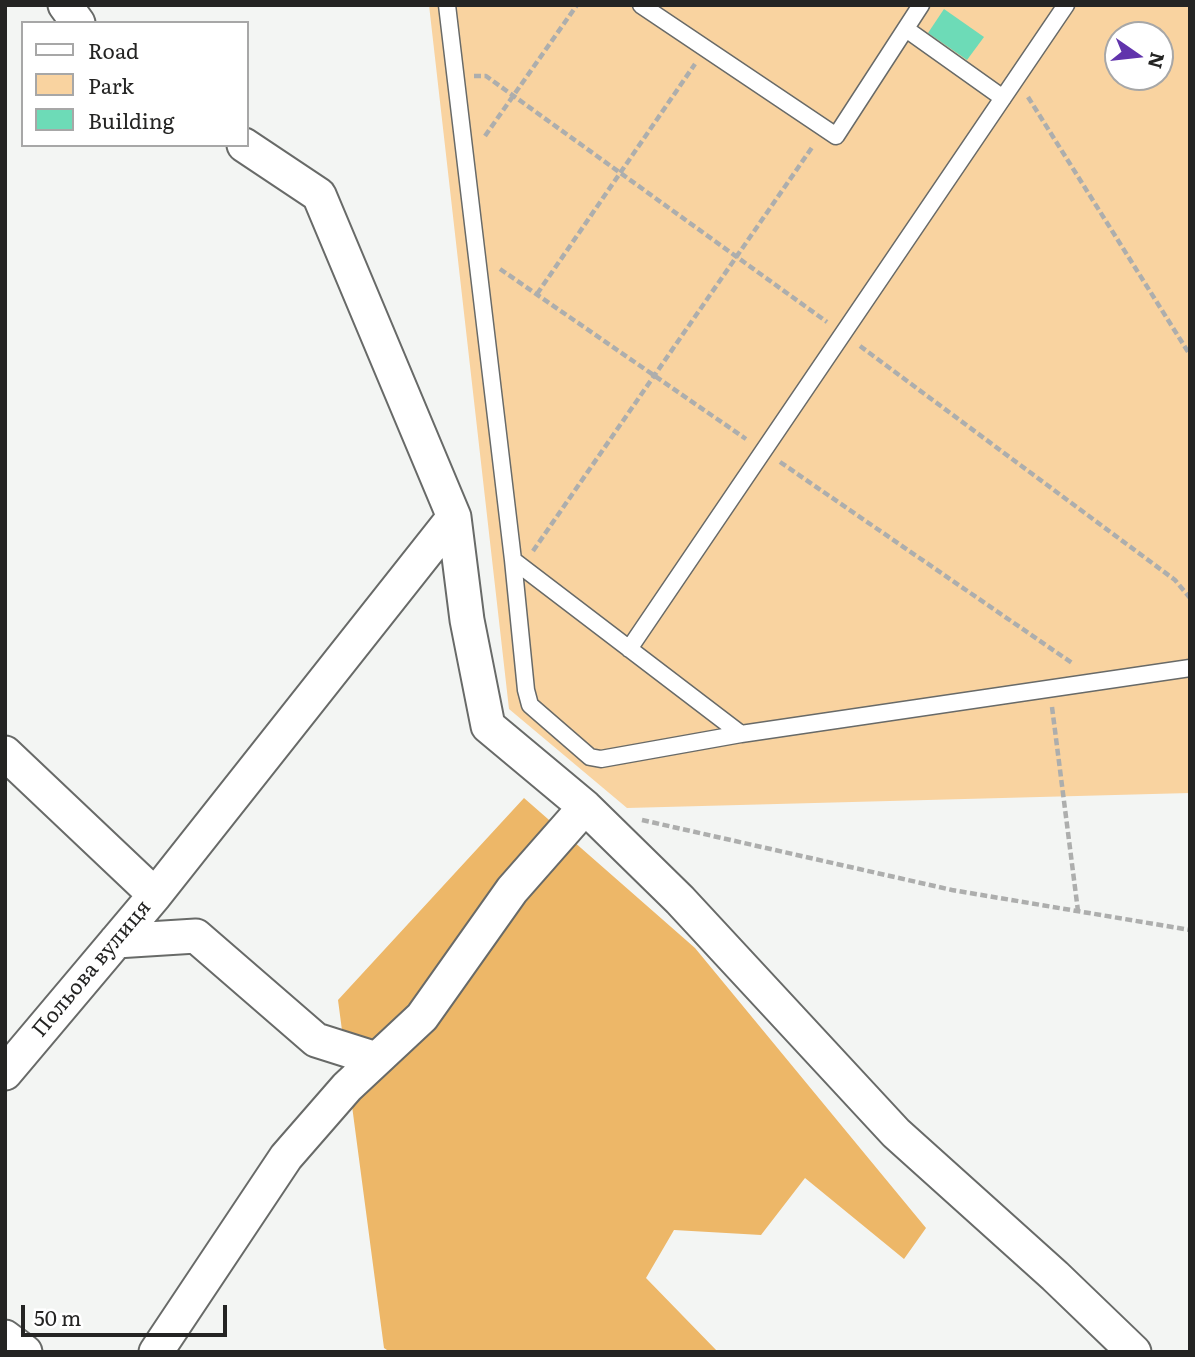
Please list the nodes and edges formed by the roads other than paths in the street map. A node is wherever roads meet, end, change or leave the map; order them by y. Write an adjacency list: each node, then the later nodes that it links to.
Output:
1 (65, 5): 6 (street)
2 (447, 5): 11 (lane)
3 (641, 5): 7 (lane)
4 (922, 5): 7 (lane)
5 (1066, 5): 8 (lane)
6 (77, 21)
7 (906, 29): 8 (lane)
8 (1003, 98): 12 (lane)
9 (247, 147): 10 (street)
10 (454, 517): 16 (street); 17 (street)
11 (517, 563): 12 (lane); 14 (lane)
12 (629, 649): 14 (lane)
13 (1190, 668): 14 (lane)
14 (741, 734)
15 (5, 753): 17 (street, Польова вулиця)
16 (585, 807): 19 (street); 24 (street)
17 (155, 895): 18 (street, Польова вулиця)
18 (116, 941): 19 (street); 20 (street, Польова вулиця)
19 (376, 1059): 23 (street)
20 (5, 1073)
21 (5, 1337): 22 (street)
22 (25, 1352)
23 (156, 1352)
24 (1134, 1352)

